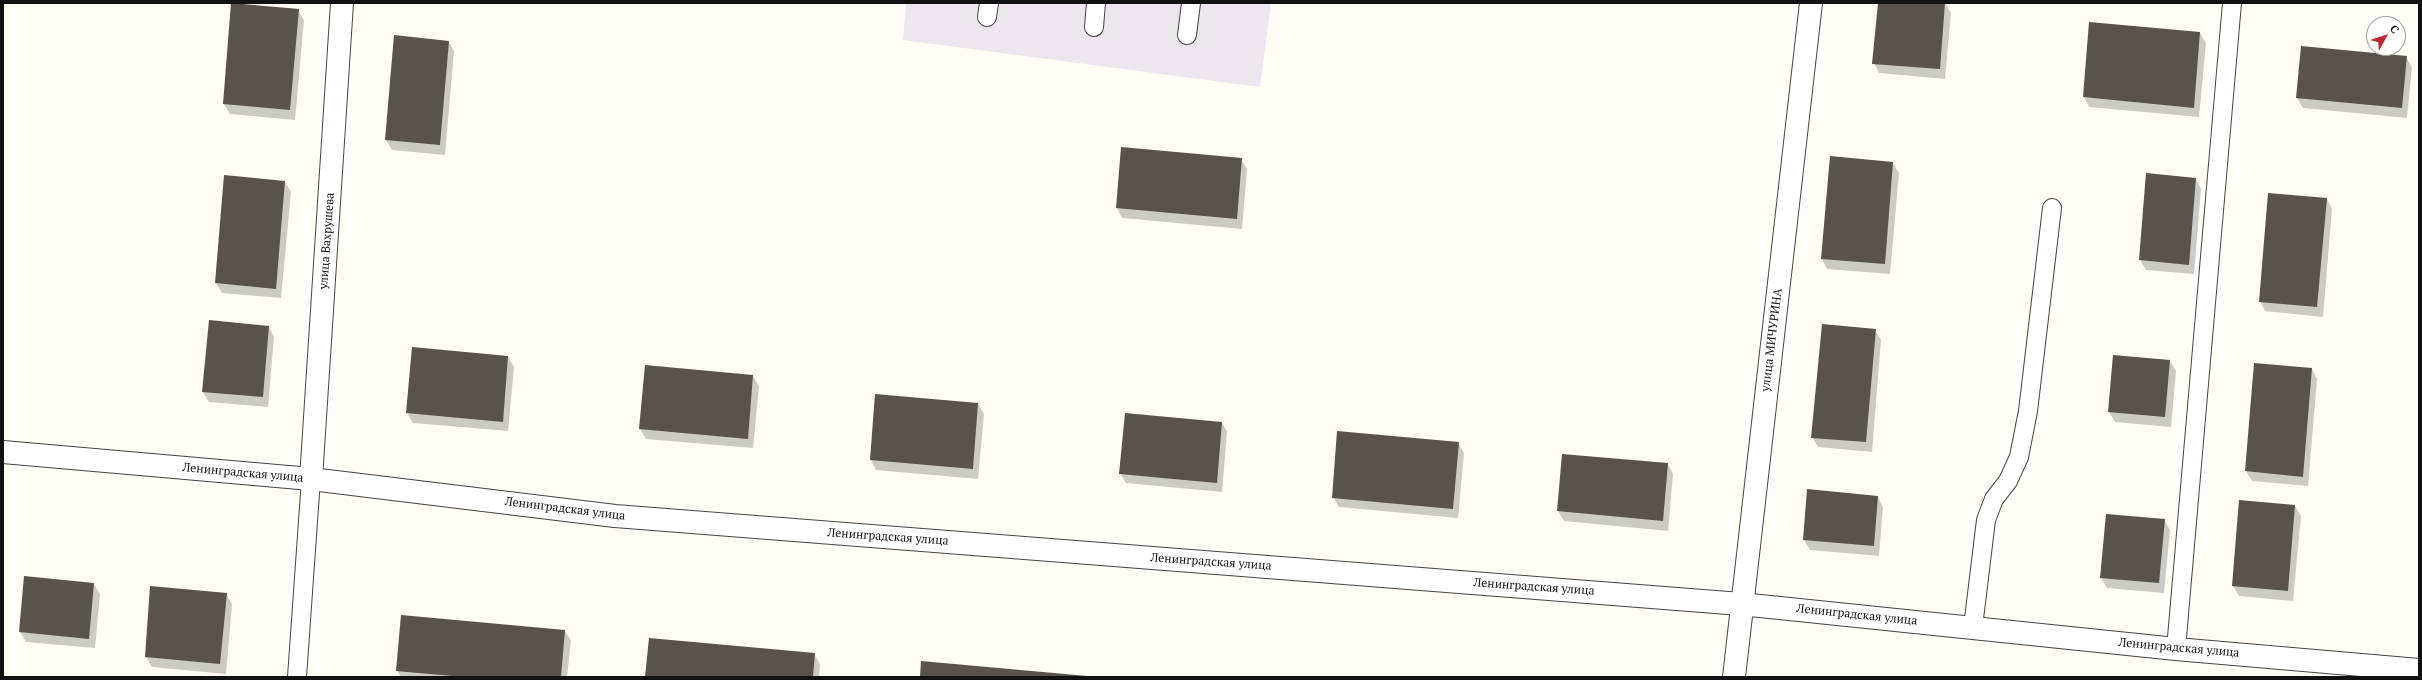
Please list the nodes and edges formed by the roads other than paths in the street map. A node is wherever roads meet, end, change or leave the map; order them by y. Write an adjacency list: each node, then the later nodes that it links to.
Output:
1 (342, 3): 10 (street, улица Вахрушева)
2 (1096, 3): 6 (lane)
3 (1191, 3): 7 (lane)
4 (1811, 3): 11 (street, улица МИЧУРИНА)
5 (2232, 3): 13 (lane)
6 (1094, 27)
7 (1187, 35)
8 (2052, 208): 12 (lane)
9 (3, 452): 10 (street, Ленинградская улица)
10 (311, 479): 11 (street, Ленинградская улица); 15 (lane)
11 (1741, 604): 12 (street, Ленинградская улица); 16 (street, улица МИЧУРИНА)
12 (1973, 627): 13 (street, Ленинградская улица)
13 (2176, 649): 14 (street, Ленинградская улица)
14 (2419, 670)
15 (297, 677)
16 (1734, 677)

